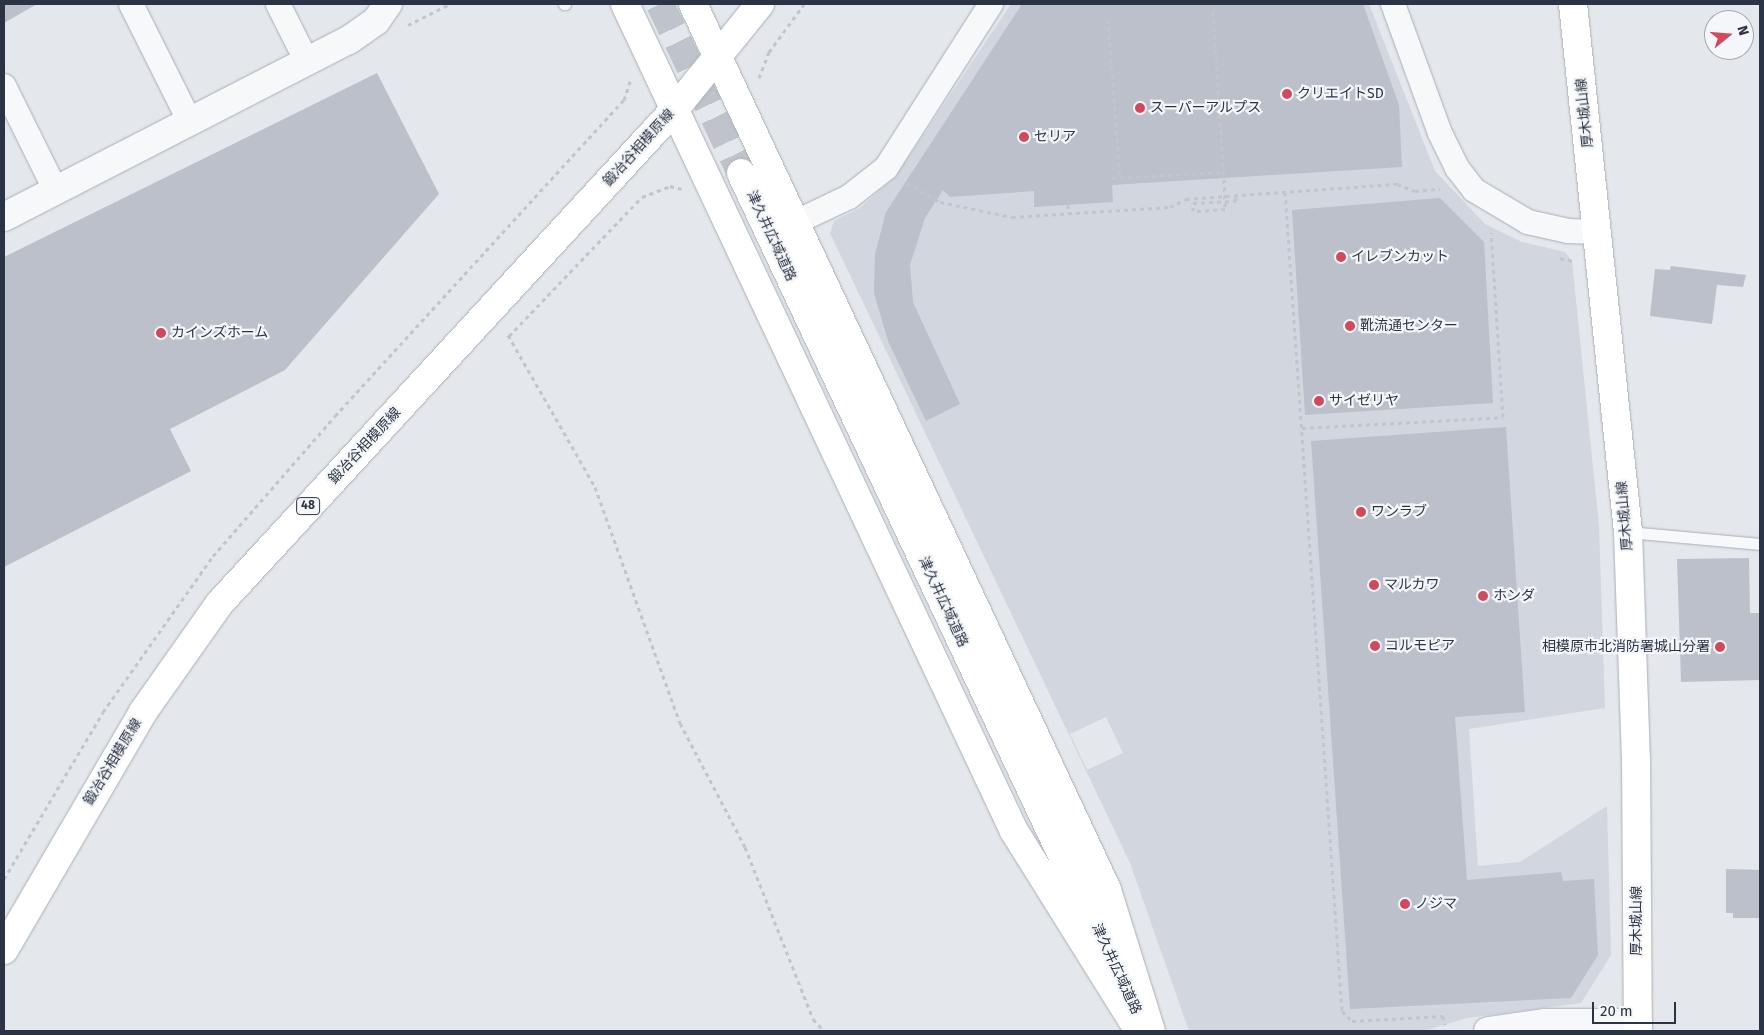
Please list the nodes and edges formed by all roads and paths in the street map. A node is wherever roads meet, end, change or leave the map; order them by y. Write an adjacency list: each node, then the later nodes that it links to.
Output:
1 (131, 4): 19 (street)
2 (278, 4): 15 (street)
3 (388, 4): 15 (street)
4 (625, 4): 18 (main road)
5 (693, 4): 13 (main road)
6 (760, 4): 13 (main road, 鍛冶谷相模原線 / 48)
7 (804, 4): 14 (path)
8 (990, 4): 33 (street)
9 (1393, 4): 36 (street)
10 (1573, 4): 36 (main road, 厚木城山線)
11 (1213, 11): 20 (path)
12 (1108, 19): 23 (path)
13 (717, 56): 18 (main road, 鍛冶谷相模原線 / 48); 33 (main road)
14 (765, 61)
15 (307, 62): 19 (street)
16 (631, 73): 45 (path)
17 (4, 86): 26 (street)
18 (675, 109): 40 (main road, 鍛冶谷相模原線 / 48); 50 (main road)
19 (190, 122): 26 (street)
20 (1223, 172): 23 (path); 28 (path, bridge)
21 (741, 173): 51 (main road, 津久井広域道路)
22 (1112, 178): 23 (path)
23 (1120, 178)
24 (904, 180): 31 (path)
25 (670, 186): 41 (path)
26 (56, 191): 32 (street)
27 (1285, 192): 28 (path); 29 (path); 42 (path)
28 (1235, 195): 31 (path)
29 (1447, 195)
30 (1068, 205): 31 (path)
31 (1068, 213)
32 (4, 217)
33 (794, 223): 52 (main road)
34 (1485, 227): 35 (path)
35 (1491, 232): 37 (path); 42 (path)
36 (1597, 232): 43 (main road, 厚木城山線)
37 (1498, 236)
38 (1554, 254): 39 (path)
39 (1578, 260)
40 (488, 312): 41 (path); 46 (main road, 鍛冶谷相模原線 / 48)
41 (510, 336): 49 (path)
42 (1302, 428): 47 (path)
43 (1628, 532): 44 (lane); 48 (main road, 厚木城山線)
44 (1760, 544)
45 (4, 880)
46 (8, 935)
47 (1445, 1025)
48 (1638, 1027): 53 (street)
49 (824, 1031)
50 (1139, 1031)
51 (1145, 1031)
52 (1151, 1031)
53 (1488, 1031)

